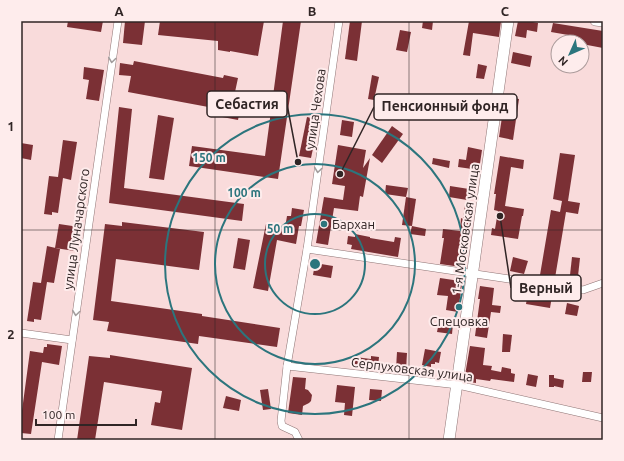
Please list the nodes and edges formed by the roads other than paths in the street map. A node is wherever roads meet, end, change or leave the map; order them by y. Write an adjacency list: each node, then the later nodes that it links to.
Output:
1 (118, 21): 10 (street, улица Луначарского, one-way to 10)
2 (339, 21): 6 (street, улица Чехова, one-way to 6)
3 (508, 21): 7 (main road, 1-я Московская улица)
4 (595, 21): 5 (street)
5 (603, 22)
6 (307, 250): 7 (street); 11 (street, улица Чехова)
7 (473, 275): 8 (street); 12 (main road, 1-я Московская улица)
8 (603, 283)
9 (21, 333): 10 (street)
10 (72, 340): 14 (street, улица Луначарского)
11 (287, 366): 12 (street, Серпуховская улица); 15 (street, улица Чехова)
12 (458, 385): 13 (street, Серпуховская улица); 16 (main road, 1-я Московская улица)
13 (603, 418)
14 (58, 440)
15 (299, 440)
16 (449, 440)

